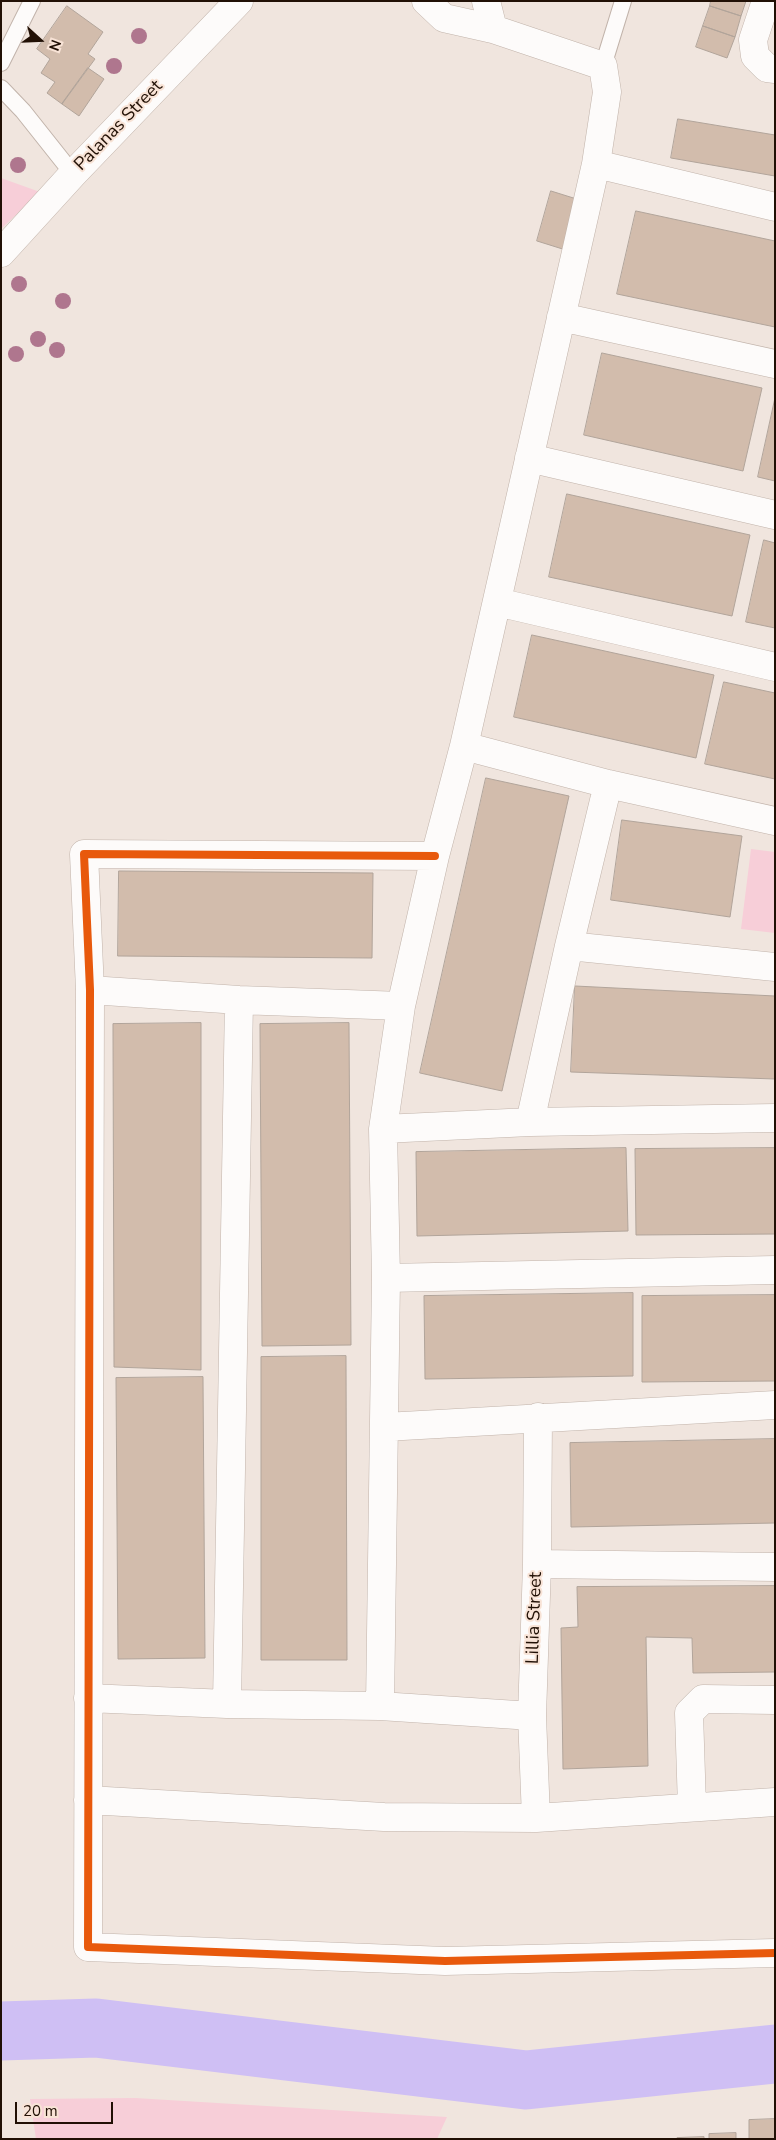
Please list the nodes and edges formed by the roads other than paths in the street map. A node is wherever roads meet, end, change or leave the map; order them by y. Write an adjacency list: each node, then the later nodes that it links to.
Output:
1 (32, 1): 8 (lane)
2 (240, 1): 13 (street, Palanas Street)
3 (426, 1): 7 (street)
4 (486, 1): 7 (street)
5 (623, 1): 9 (lane)
6 (766, 1): 10 (street)
7 (493, 28): 9 (street)
8 (1, 63)
9 (603, 66): 12 (street)
10 (775, 69)
11 (1, 88): 13 (lane)
12 (596, 164): 14 (street); 16 (street)
13 (73, 174): 15 (street, Palanas Street)
14 (775, 206)
15 (1, 253)
16 (561, 317): 17 (street); 18 (street)
17 (775, 364)
18 (529, 458): 19 (street); 20 (street)
19 (775, 515)
20 (497, 602): 21 (street); 22 (street)
21 (775, 667)
22 (464, 746): 23 (street); 25 (street)
23 (608, 784): 24 (street); 26 (street)
24 (775, 821)
25 (435, 856): 28 (street); 30 (street)
26 (569, 946): 27 (street); 32 (street)
27 (775, 967)
28 (90, 990): 29 (street); 41 (street)
29 (239, 1000): 30 (street); 43 (street)
30 (401, 1006): 33 (street)
31 (775, 1118): 32 (street)
32 (530, 1122): 33 (street)
33 (383, 1129): 35 (street)
34 (775, 1270): 35 (street)
35 (386, 1278): 38 (street)
36 (775, 1405): 37 (street)
37 (538, 1417): 38 (street); 39 (street, Lillia Street)
38 (384, 1427): 44 (street)
39 (537, 1564): 40 (street); 45 (street, Lillia Street)
40 (775, 1567)
41 (88, 1698): 43 (street); 46 (street)
42 (775, 1700): 48 (street)
43 (227, 1704): 44 (street)
44 (380, 1706): 45 (street)
45 (532, 1716): 49 (street, Lillia Street)
46 (88, 1800): 49 (street); 50 (street)
47 (775, 1802): 48 (street)
48 (692, 1807): 49 (street)
49 (536, 1818)
50 (775, 1953)

